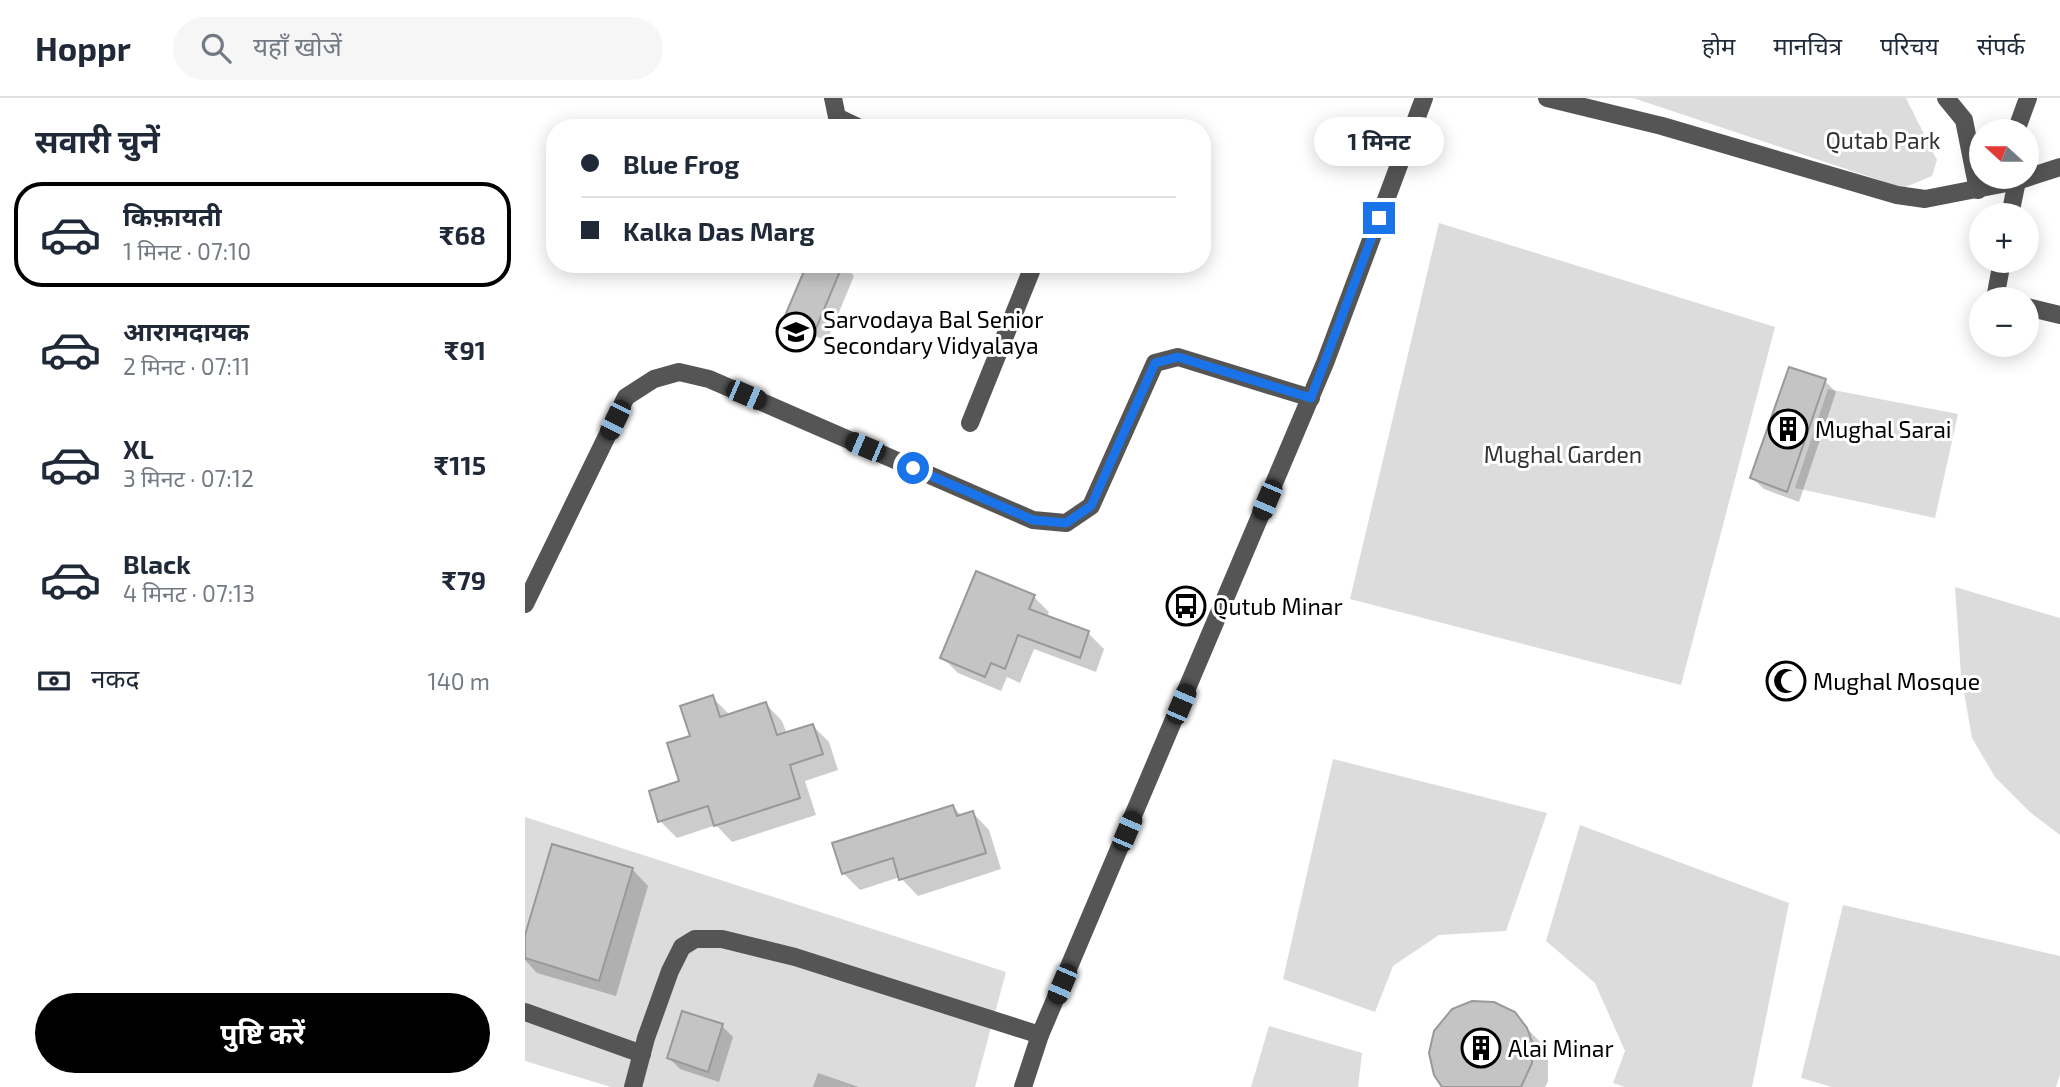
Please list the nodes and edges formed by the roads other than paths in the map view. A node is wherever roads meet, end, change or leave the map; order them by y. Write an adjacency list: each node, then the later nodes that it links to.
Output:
1 (833, 98): 6 (street)
2 (1424, 98): 15 (street)
3 (1547, 98): 11 (street)
4 (1946, 98): 8 (street)
5 (2028, 98): 7 (street)
6 (841, 119)
7 (2020, 119)
8 (1969, 132)
9 (2060, 166): 10 (street)
10 (2039, 173)
11 (1970, 189)
12 (1030, 273): 16 (street)
13 (2039, 310): 14 (street)
14 (2060, 315)
15 (1311, 398): 17 (street); 19 (street)
16 (970, 423)
17 (525, 604)
18 (525, 1012): 20 (street)
19 (1040, 1035): 20 (street); 22 (street)
20 (642, 1054): 21 (street)
21 (633, 1087)
22 (1023, 1087)

